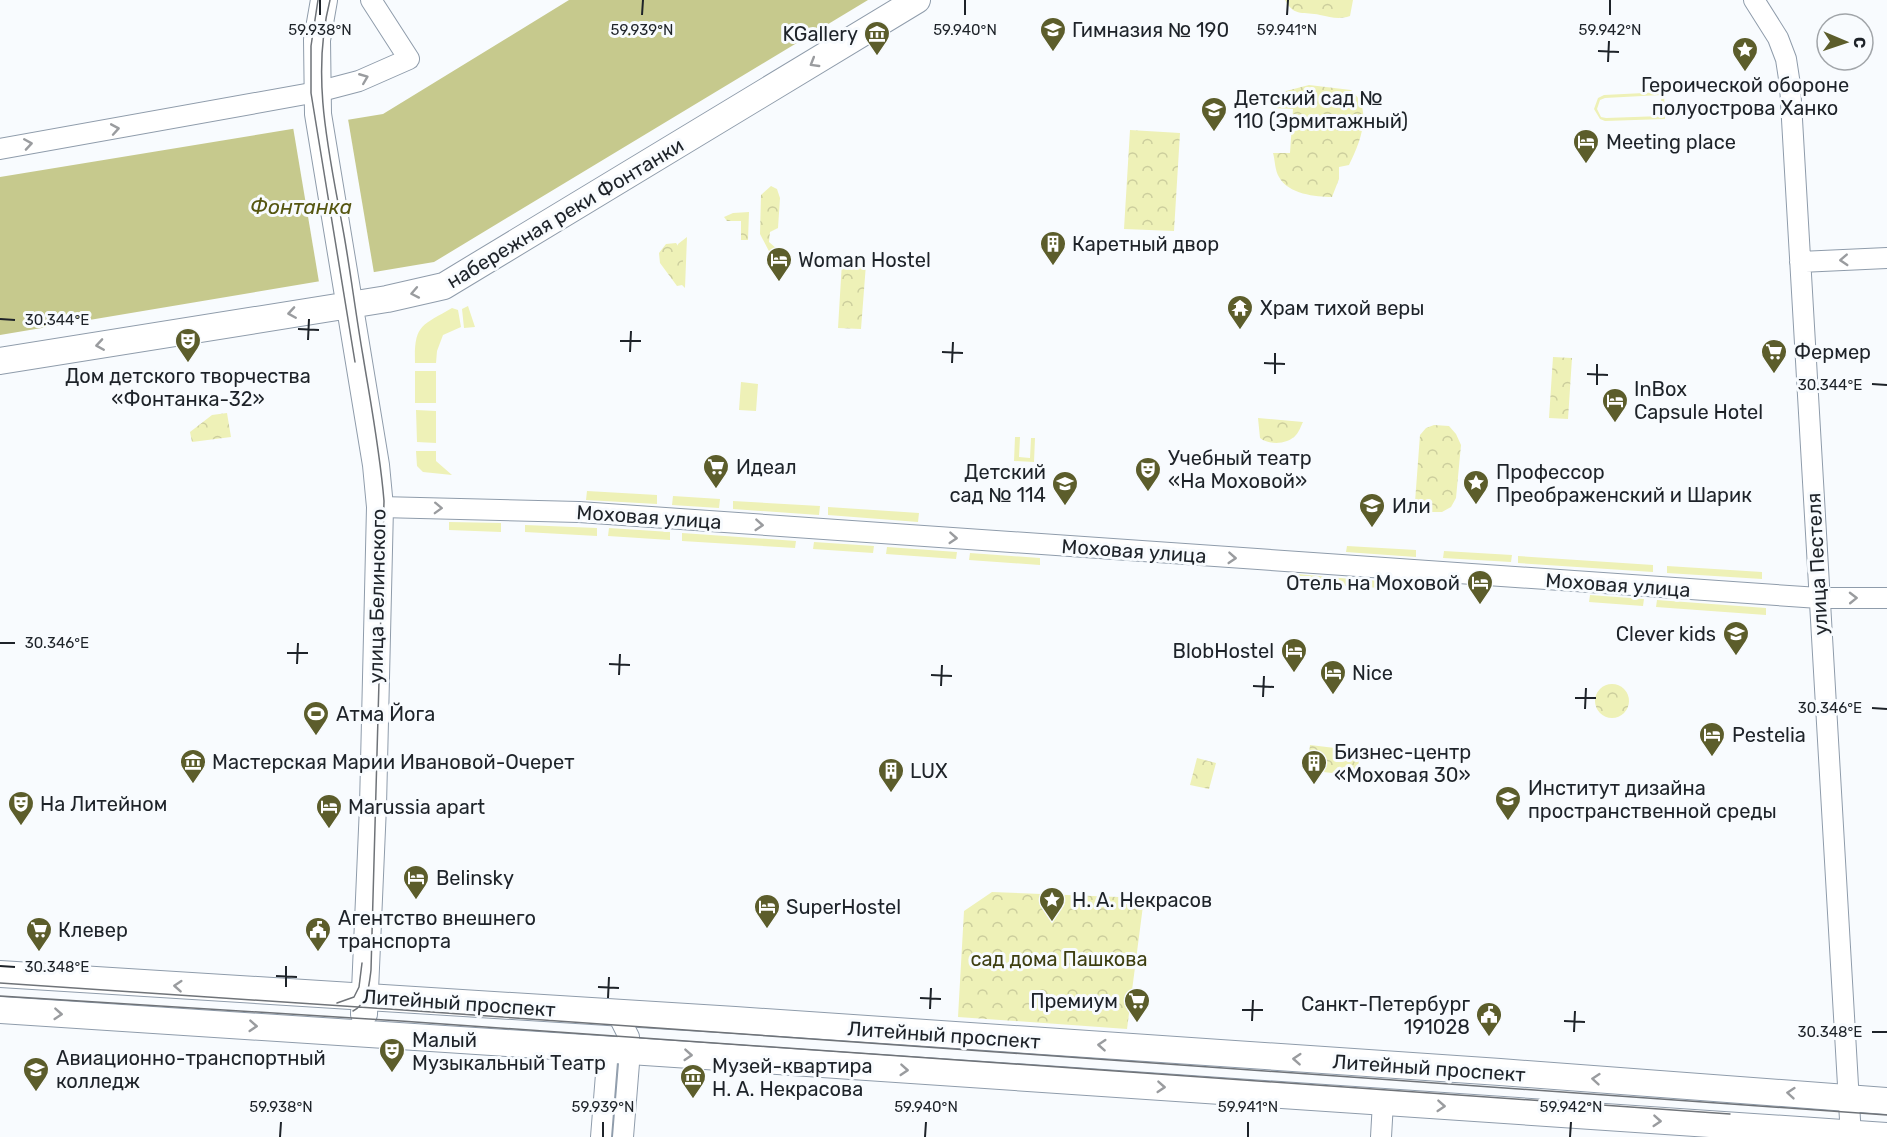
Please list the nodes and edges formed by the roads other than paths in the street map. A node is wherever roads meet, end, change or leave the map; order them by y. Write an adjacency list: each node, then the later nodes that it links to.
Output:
1 (324, 0): 5 (main road, улица Белинского)
2 (371, 0): 5 (street, one-way to 2)
3 (917, 0): 9 (main road, набережная реки Фонтанки, one-way to 9)
4 (1754, 0): 8 (street, улица Пестеля)
5 (317, 92): 6 (street, one-way to 5); 9 (main road, улица Белинского)
6 (0, 149)
7 (1887, 258): 8 (street, one-way to 8)
8 (1800, 262): 12 (street, улица Пестеля)
9 (350, 304): 10 (main road, набережная реки Фонтанки, one-way to 10); 11 (main road, улица Белинского)
10 (0, 361)
11 (380, 507): 12 (street, Моховая улица, one-way to 12); 15 (main road, улица Белинского)
12 (1819, 598): 13 (street, Моховая улица, one-way to 13); 20 (street, улица Пестеля)
13 (1887, 598)
14 (0, 974): 15 (main road, Литейный проспект, one-way to 14)
15 (365, 998): 17 (main road, Литейный проспект); 18 (main road, улица Белинского)
16 (0, 1010): 18 (main road, Литейный проспект, one-way to 18)
17 (617, 1013): 19 (street); 20 (main road, Литейный проспект, one-way to 17)
18 (364, 1033): 19 (main road, Литейный проспект)
19 (619, 1050): 22 (main road, Литейный проспект, one-way to 22); 24 (street); 25 (street)
20 (1849, 1098): 21 (main road, Литейный проспект); 23 (street, улица Пестеля)
21 (1887, 1101)
22 (1383, 1102): 23 (main road, Литейный проспект, one-way to 23); 26 (street)
23 (1851, 1136): 27 (main road, Литейный проспект)
24 (601, 1137)
25 (623, 1137)
26 (1381, 1137)
27 (1887, 1137)

